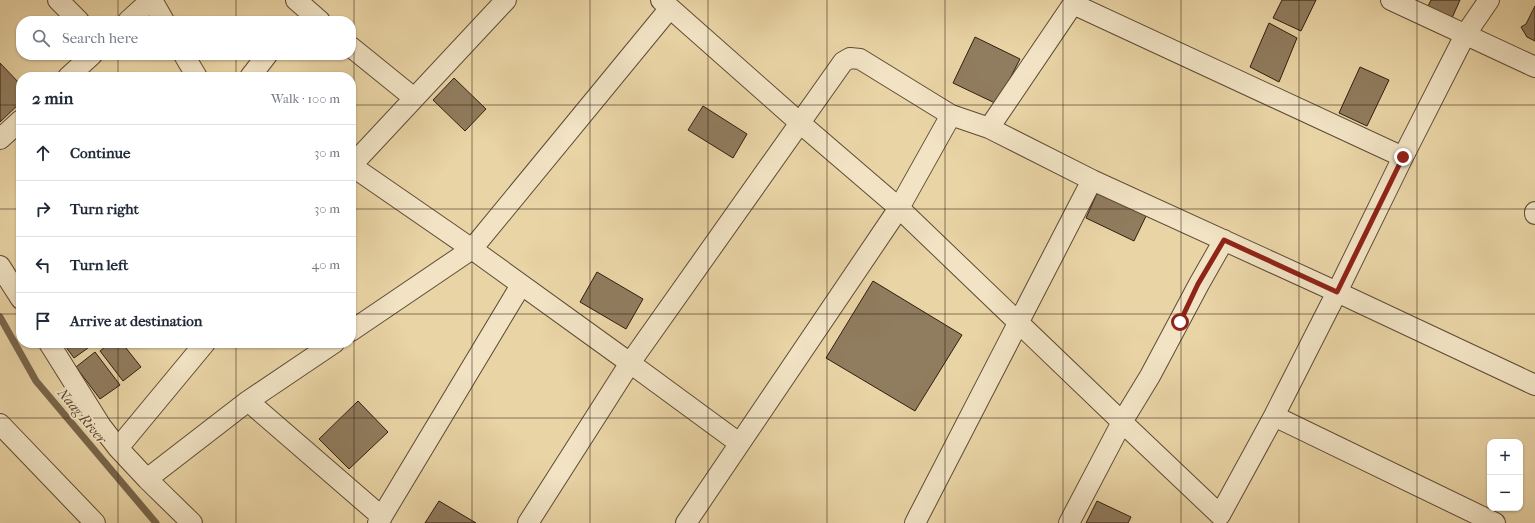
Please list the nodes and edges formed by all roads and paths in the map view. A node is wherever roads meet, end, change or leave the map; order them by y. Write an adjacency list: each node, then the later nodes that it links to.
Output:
1 (58, 0): 9 (street)
2 (151, 0): 10 (street); 11 (street)
3 (506, 0): 22 (street)
4 (1391, 0): 13 (street)
5 (1489, 0): 13 (street)
6 (1075, 2): 26 (street); 28 (street)
7 (666, 4): 24 (street); 34 (street)
8 (301, 7): 12 (street)
9 (74, 16)
10 (133, 16)
11 (161, 16)
12 (313, 16)
13 (1465, 35): 18 (street); 28 (street)
14 (356, 51): 22 (street)
15 (87, 60): 19 (street)
16 (187, 60): 20 (street)
17 (263, 60): 21 (street)
18 (1535, 68)
19 (73, 72)
20 (194, 72)
21 (254, 72)
22 (414, 98): 29 (street)
23 (950, 115): 24 (street); 26 (street); 32 (street)
24 (800, 123): 32 (street); 44 (street)
25 (16, 125): 27 (street)
26 (989, 128): 31 (street)
27 (0, 139)
28 (1403, 157): 38 (street)
29 (356, 160)
30 (356, 168): 34 (street)
31 (1092, 180): 33 (street); 39 (street)
32 (899, 208): 39 (street); 50 (street)
33 (1224, 240): 38 (street); 48 (street)
34 (472, 249): 36 (street); 40 (street)
35 (0, 266): 37 (street)
36 (521, 285): 44 (street); 54 (street)
37 (16, 291)
38 (1337, 292): 45 (street); 47 (street)
39 (1018, 323): 48 (street); 59 (street)
40 (356, 328)
41 (52, 348): 51 (street)
42 (201, 348): 51 (street)
43 (327, 348): 46 (street)
44 (630, 363): 50 (street); 57 (street)
45 (1535, 385)
46 (248, 401): 52 (street); 54 (street)
47 (1274, 416): 53 (street); 61 (street)
48 (1122, 422): 53 (street); 60 (street)
49 (0, 424): 55 (street)
50 (739, 443): 58 (street)
51 (118, 448): 52 (street)
52 (147, 479): 56 (street)
53 (1218, 519)
54 (380, 520)
55 (89, 522)
56 (192, 523)
57 (528, 523)
58 (686, 523)
59 (915, 523)
60 (1069, 523)
61 (1495, 523)

